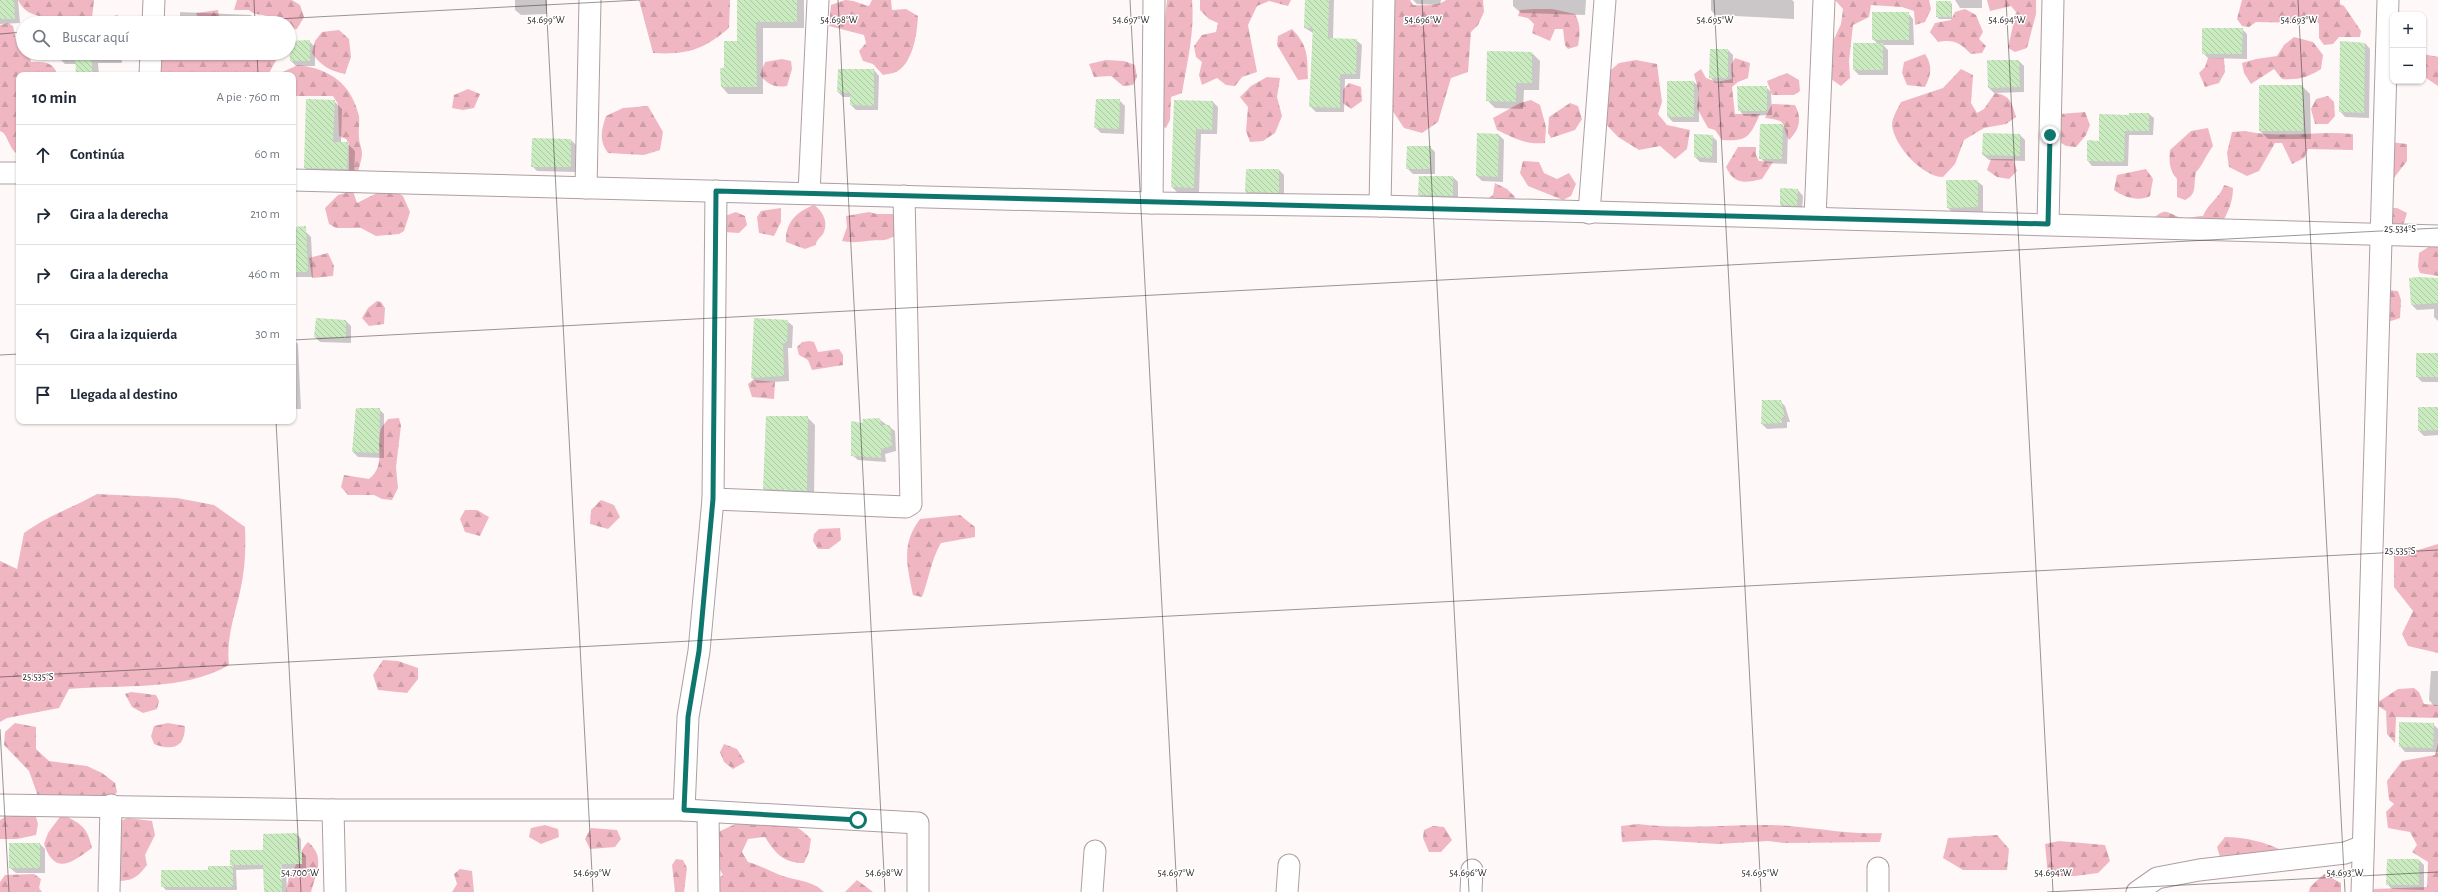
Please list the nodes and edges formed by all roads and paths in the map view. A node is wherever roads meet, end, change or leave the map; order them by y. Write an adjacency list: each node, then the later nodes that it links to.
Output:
1 (154, 0): 10 (street)
2 (590, 0): 16 (street)
3 (818, 0): 18 (street)
4 (1154, 0): 20 (street)
5 (1384, 0): 21 (street)
6 (1605, 0): 22 (street)
7 (1824, 0): 23 (street)
8 (2053, 0): 24 (street)
9 (2388, 0): 25 (street)
10 (153, 16)
11 (151, 60): 12 (street)
12 (150, 72)
13 (0, 173): 14 (street)
14 (16, 173)
15 (296, 180): 16 (street)
16 (586, 188): 17 (street)
17 (716, 191): 18 (street); 27 (street)
18 (809, 193): 19 (street)
19 (904, 196): 20 (street); 27 (street)
20 (1152, 203): 21 (street)
21 (1380, 206): 22 (street)
22 (1589, 213): 23 (street)
23 (1815, 218): 24 (street)
24 (2048, 224): 25 (street)
25 (2380, 233): 26 (street); 33 (street)
26 (2438, 236)
27 (713, 499): 31 (street)
28 (0, 805): 29 (street)
29 (111, 805): 30 (street); 38 (street)
30 (332, 810): 31 (street); 39 (street)
31 (684, 810): 32 (street)
32 (708, 812): 40 (street); 41 (street)
33 (2363, 846): 46 (street); 47 (street)
34 (1095, 851): 42 (street)
35 (1289, 865): 43 (street)
36 (1878, 868): 45 (street)
37 (1472, 870): 44 (street)
38 (109, 892)
39 (335, 892)
40 (709, 892)
41 (918, 892)
42 (1092, 892)
43 (1287, 892)
44 (1471, 892)
45 (1878, 892)
46 (2137, 892)
47 (2362, 892)

